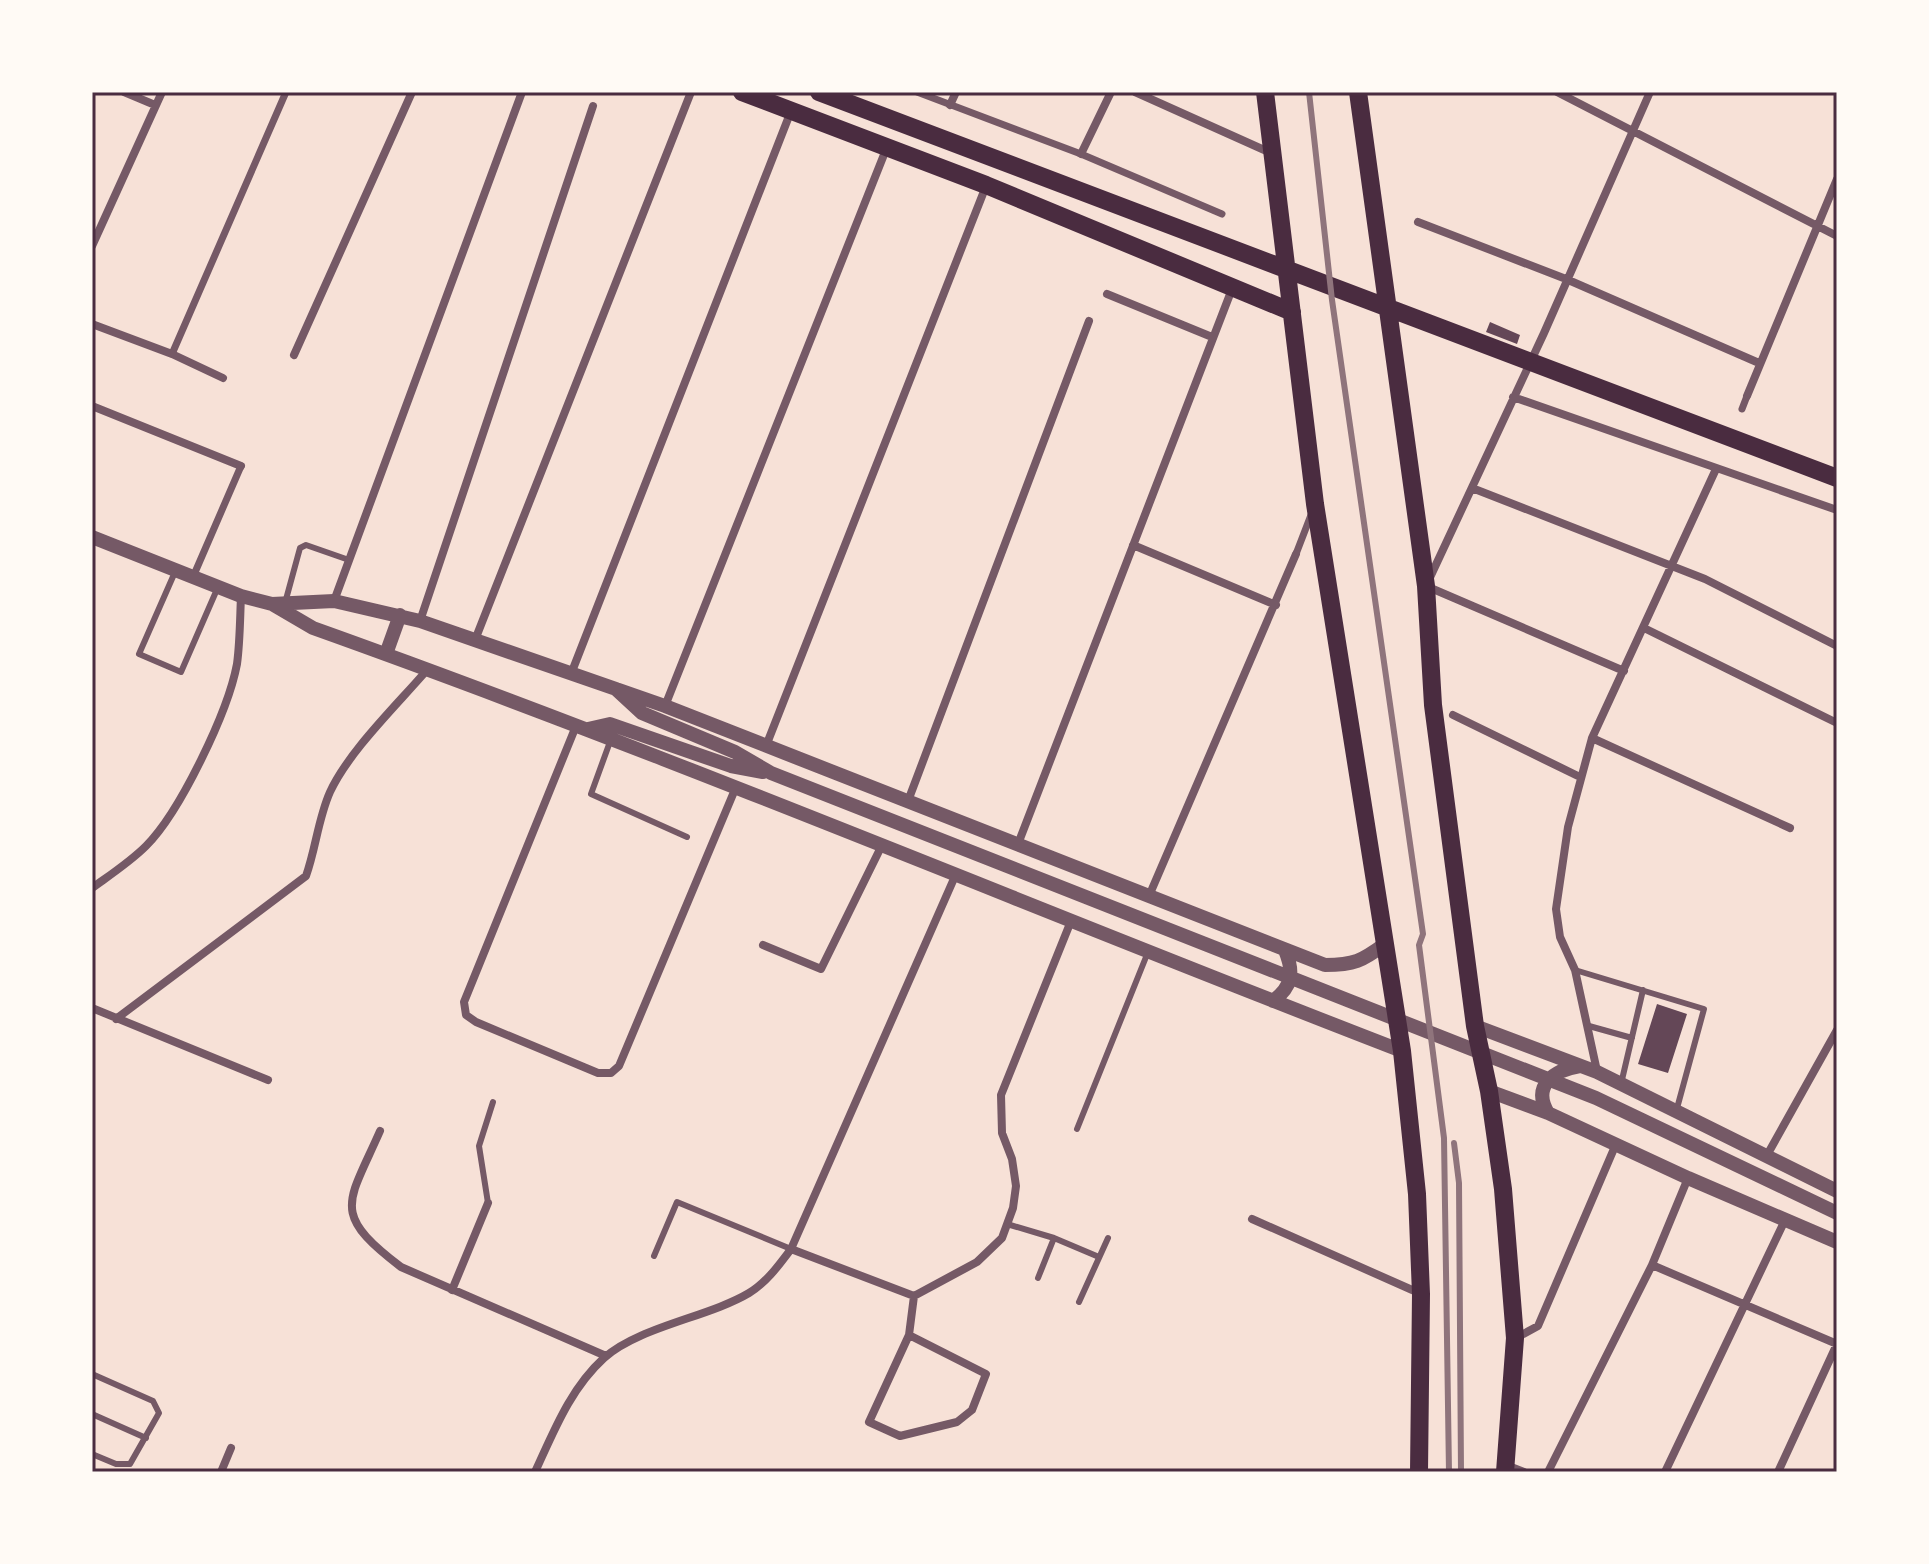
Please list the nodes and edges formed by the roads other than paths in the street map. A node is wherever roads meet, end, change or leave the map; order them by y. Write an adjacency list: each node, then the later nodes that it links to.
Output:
1 (124, 92): 17 (street)
2 (162, 92): 17 (street)
3 (286, 92): 39 (street)
4 (412, 92): 40 (street)
5 (522, 92): 56 (street)
6 (691, 92): 69 (street)
7 (742, 92): 20 (main road)
8 (819, 92): 49 (main road)
9 (917, 92): 18 (street)
10 (956, 92): 18 (street)
11 (1111, 92): 23 (street)
12 (1135, 92): 24 (street)
13 (1265, 92): 24 (main road)
14 (1358, 92): 60 (main road)
15 (1557, 92): 21 (street)
16 (1650, 92): 21 (street)
17 (155, 105): 31 (street)
18 (950, 105): 23 (street)
19 (593, 106): 67 (street)
20 (791, 110): 22 (main road); 74 (street)
21 (1632, 132): 29 (street); 32 (street)
22 (888, 146): 26 (main road); 76 (street)
23 (1081, 154): 27 (street)
24 (1272, 154): 35 (main road)
25 (1837, 179): 29 (street)
26 (986, 185): 33 (main road); 82 (street)
27 (1222, 214)
28 (1418, 222): 32 (street)
29 (1818, 226): 30 (street); 41 (street)
30 (1837, 236)
31 (92, 246)
32 (1566, 279): 41 (street); 44 (street)
33 (1232, 289): 35 (main road); 38 (street)
34 (1107, 294): 38 (street)
35 (1292, 312): 51 (main road)
36 (1089, 321): 86 (street)
37 (92, 324): 39 (street)
38 (1212, 337): 54 (street)
39 (172, 354): 42 (street)
40 (294, 355)
41 (1759, 363): 43 (street)
42 (223, 378)
43 (1747, 396): 46 (street)
44 (1513, 397): 48 (street); 50 (street)
45 (92, 406): 47 (street)
46 (1742, 409)
47 (241, 466): 59 (street)
48 (1716, 469): 52 (street); 57 (street)
49 (1837, 478)
50 (1472, 488): 57 (street); 60 (street)
51 (1315, 504): 55 (street); 95 (main road)
52 (1837, 510)
53 (92, 537): 58 (street)
54 (1133, 545): 65 (street); 90 (street)
55 (1296, 554): 65 (street)
56 (349, 560): 63 (street); 64 (lane)
57 (1673, 566): 68 (street); 70 (street)
58 (175, 571): 59 (street); 61 (lane)
59 (193, 577): 61 (street)
60 (1426, 586): 73 (street); 104 (main road)
61 (218, 587): 62 (street)
62 (241, 596): 64 (street); 92 (street)
63 (334, 601): 64 (street); 66 (street)
64 (278, 604): 71 (street)
65 (1276, 605): 93 (street)
66 (400, 615): 67 (street); 71 (street)
67 (420, 621): 69 (street)
68 (1644, 628): 73 (street); 78 (street)
69 (475, 640): 74 (street)
70 (1837, 646)
71 (386, 654): 72 (street)
72 (427, 670): 79 (street); 103 (street)
73 (1624, 671): 80 (street)
74 (571, 674): 75 (street)
75 (616, 689): 76 (street); 83 (street)
76 (665, 706): 82 (street)
77 (1453, 715): 84 (street)
78 (1837, 723)
79 (581, 728): 81 (street); 83 (street); 85 (street)
80 (1592, 738): 84 (street); 87 (street)
81 (611, 739): 85 (street); 88 (lane)
82 (766, 746): 86 (street)
83 (771, 773): 124 (street)
84 (1580, 777): 99 (street)
85 (736, 787): 89 (street)
86 (908, 801): 90 (street)
87 (1790, 828)
88 (687, 837)
89 (882, 844): 91 (street); 96 (street)
90 (1018, 844): 93 (street)
91 (956, 874): 94 (street); 131 (street)
92 (92, 888)
93 (1148, 897): 97 (street)
94 (1071, 921): 98 (street); 127 (street)
95 (1385, 944): 97 (street); 108 (main road)
96 (763, 945)
97 (1285, 950): 101 (street)
98 (1148, 952): 101 (street); 117 (lane)
99 (1575, 970): 100 (lane); 105 (street)
100 (1643, 990): 107 (lane); 115 (lane)
101 (1273, 1001): 108 (street)
102 (92, 1008): 103 (street)
103 (116, 1019): 111 (street)
104 (1475, 1026): 109 (street); 113 (main road)
105 (1589, 1026): 107 (lane); 110 (street)
106 (1837, 1030): 120 (street)
107 (1632, 1038): 112 (lane)
108 (1402, 1051): 137 (main road)
109 (1581, 1066): 110 (street); 116 (street)
110 (1597, 1072): 112 (street)
111 (268, 1080)
112 (1621, 1084): 115 (street)
113 (1489, 1091): 116 (street); 142 (main road)
114 (493, 1102): 123 (lane)
115 (1676, 1112): 120 (street)
116 (1548, 1113): 119 (street)
117 (1077, 1129)
118 (380, 1131): 136 (street)
119 (1616, 1144): 121 (street); 142 (street)
120 (1766, 1157): 122 (street)
121 (1688, 1178): 126 (street); 134 (street)
122 (1837, 1191)
123 (488, 1203): 136 (street)
124 (1837, 1213)
125 (1252, 1219): 137 (street)
126 (1785, 1220): 130 (street); 140 (street)
127 (1007, 1224): 128 (lane); 138 (street)
128 (1054, 1238): 133 (lane); 135 (lane)
129 (1108, 1238): 133 (lane)
130 (1837, 1242)
131 (791, 1249): 132 (lane); 138 (street); 144 (street)
132 (654, 1256)
133 (1099, 1257): 139 (lane)
134 (1652, 1265): 140 (street); 155 (street)
135 (1038, 1278)
136 (452, 1290): 144 (street)
137 (1421, 1294): 153 (main road)
138 (914, 1296): 141 (street)
139 (1079, 1302)
140 (1744, 1304): 143 (street); 156 (street)
141 (909, 1335): 141 (street)
142 (1515, 1338): 150 (main road)
143 (1837, 1344): 157 (street)
144 (606, 1356): 152 (street)
145 (92, 1374): 147 (lane)
146 (92, 1414): 147 (lane)
147 (146, 1438): 149 (lane)
148 (231, 1448): 151 (street)
149 (92, 1454)
150 (1505, 1468): 154 (street)
151 (221, 1472)
152 (535, 1472)
153 (1419, 1472)
154 (1524, 1472)
155 (1548, 1472)
156 (1665, 1472)
157 (1778, 1472)

